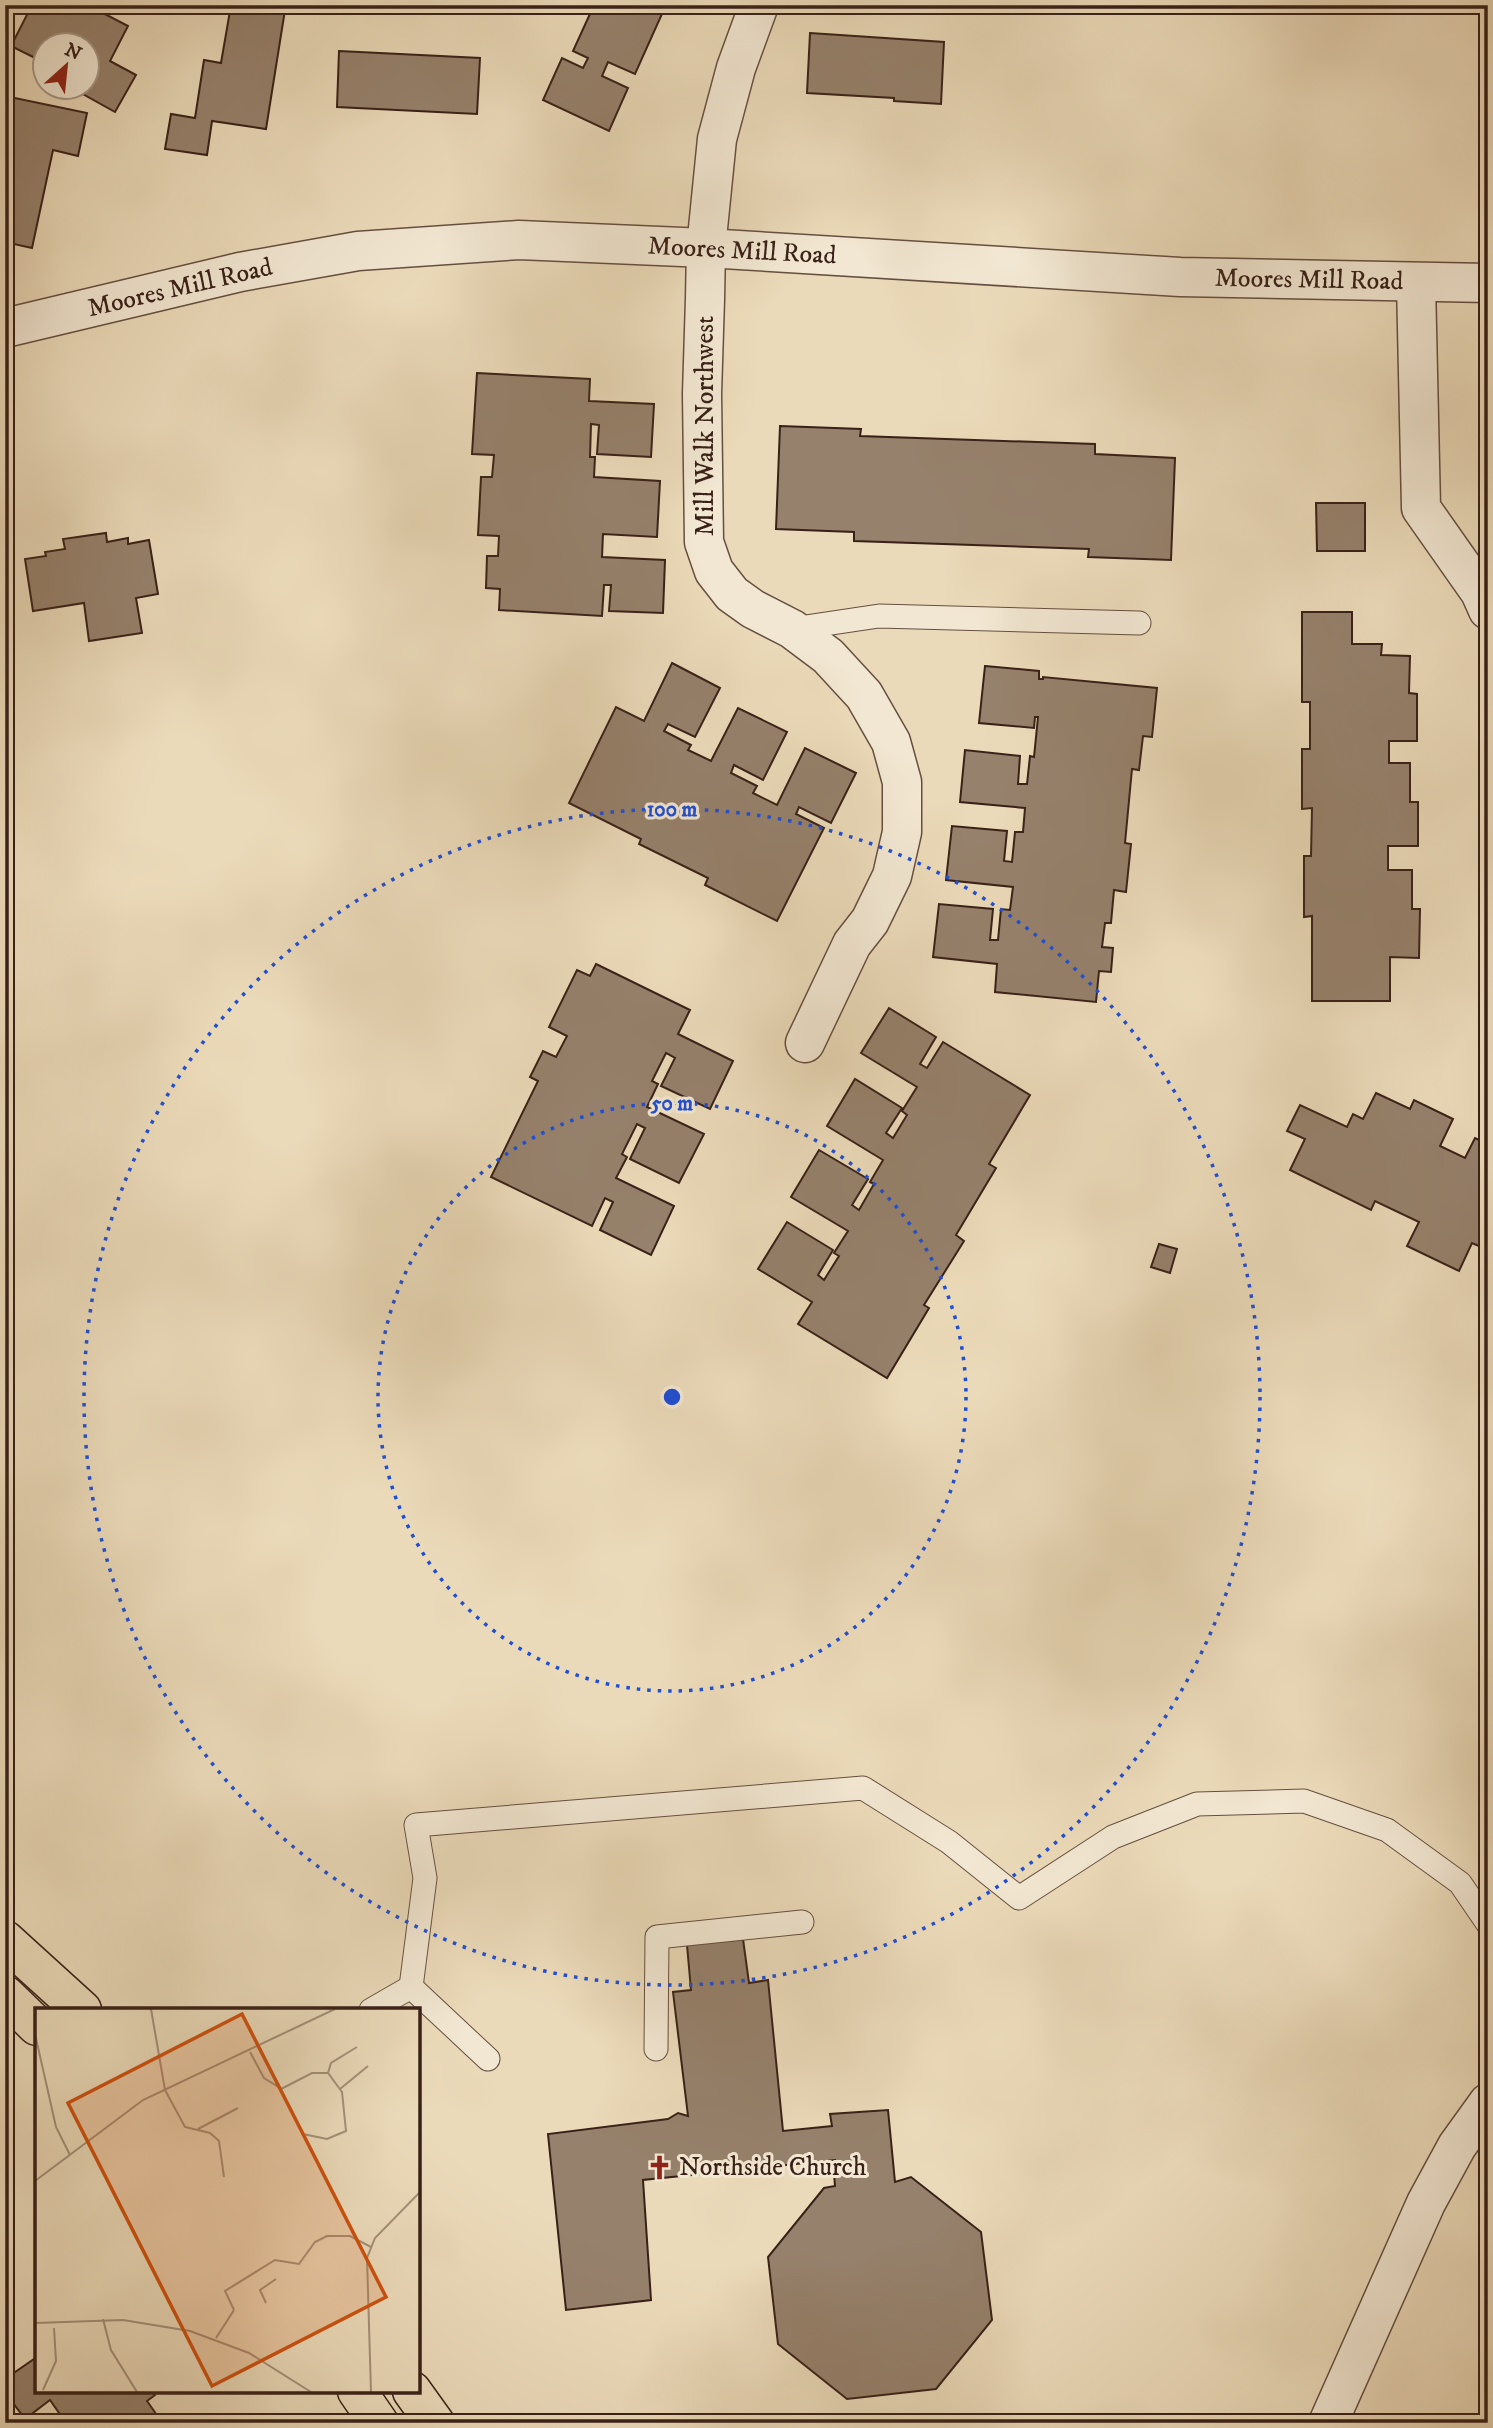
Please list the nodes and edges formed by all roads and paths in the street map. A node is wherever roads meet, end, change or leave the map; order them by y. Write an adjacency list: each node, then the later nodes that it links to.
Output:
1 (759, 5): 2 (street, Mill Walk Northwest)
2 (706, 248): 3 (street, Moores Mill Road); 5 (street, Moores Mill Road); 8 (street, Mill Walk Northwest)
3 (1416, 283): 4 (street, Moores Mill Road); 6 (street)
4 (1488, 283)
5 (5, 328)
6 (1488, 610)
7 (1139, 623): 8 (lane)
8 (792, 629): 9 (street, Mill Walk Northwest)
9 (805, 1043)
10 (802, 1922): 18 (lane)
11 (1488, 1924): 13 (lane)
12 (5, 1940): 15 (main road)
13 (411, 1987): 16 (lane); 19 (lane)
14 (5, 1995): 17 (main road)
15 (80, 2008)
16 (374, 2008)
17 (35, 2024)
18 (656, 2049)
19 (488, 2059)
20 (1488, 2103): 25 (street)
21 (358, 2393): 23 (main road)
22 (413, 2393): 24 (main road)
23 (379, 2423)
24 (435, 2423)
25 (1328, 2423)

